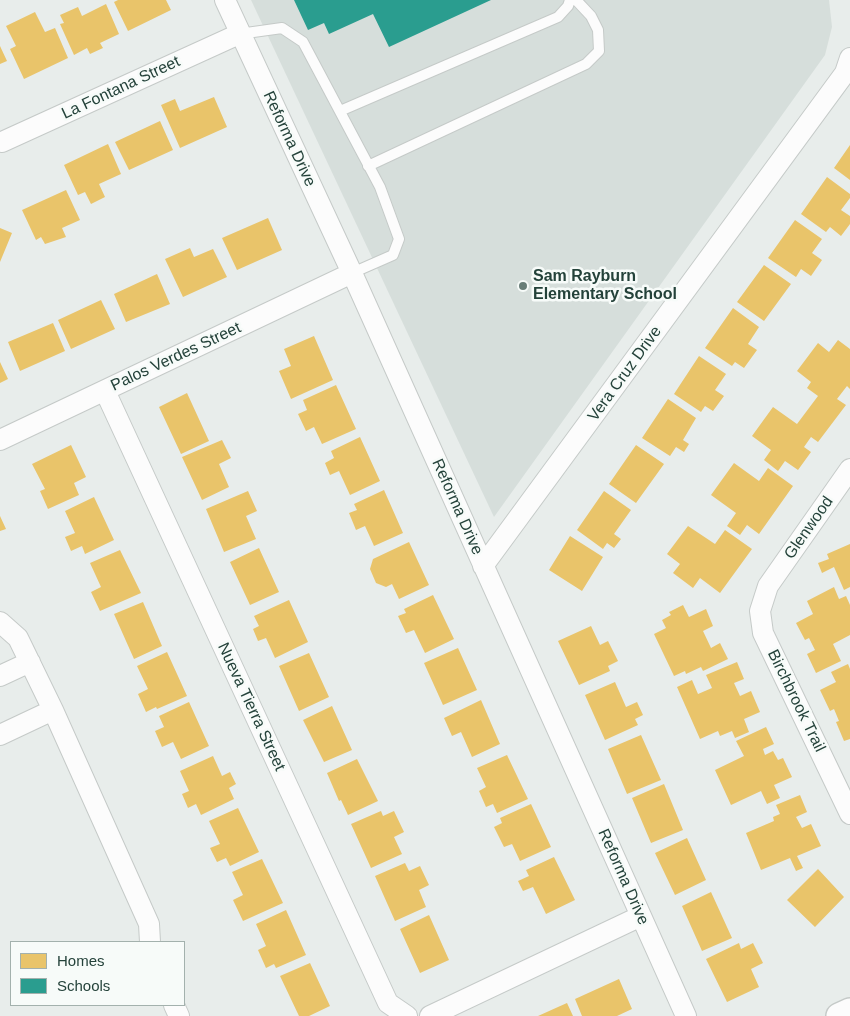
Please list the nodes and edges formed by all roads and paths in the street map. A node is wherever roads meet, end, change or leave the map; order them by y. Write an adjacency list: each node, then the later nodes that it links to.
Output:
1 (224, 0): 4 (street, Reforma Drive)
2 (570, 0): 6 (lane)
3 (576, 0): 8 (lane)
4 (239, 34): 6 (lane); 7 (street, La Fontana Street); 9 (street, Reforma Drive)
5 (850, 58): 13 (street, Vera Cruz Drive)
6 (340, 112): 8 (lane)
7 (2, 142)
8 (368, 166): 9 (lane)
9 (352, 273): 10 (street, Palos Verdes Street); 13 (street, Reforma Drive)
10 (105, 391): 11 (street, Palos Verdes Street); 24 (street, Nueva Tierra Street)
11 (0, 440)
12 (850, 469): 14 (street, Glenwood)
13 (484, 566): 21 (street, Reforma Drive)
14 (768, 586): 20 (street, Birchbrook Trail)
15 (0, 622): 16 (street)
16 (30, 662): 17 (street); 18 (street)
17 (0, 676)
18 (53, 710): 19 (street); 22 (street)
19 (0, 734)
20 (850, 814)
21 (641, 916): 25 (street); 26 (street, Reforma Drive)
22 (150, 941)
23 (850, 1011): 27 (street)
24 (407, 1016)
25 (430, 1016)
26 (686, 1016)
27 (839, 1016)

